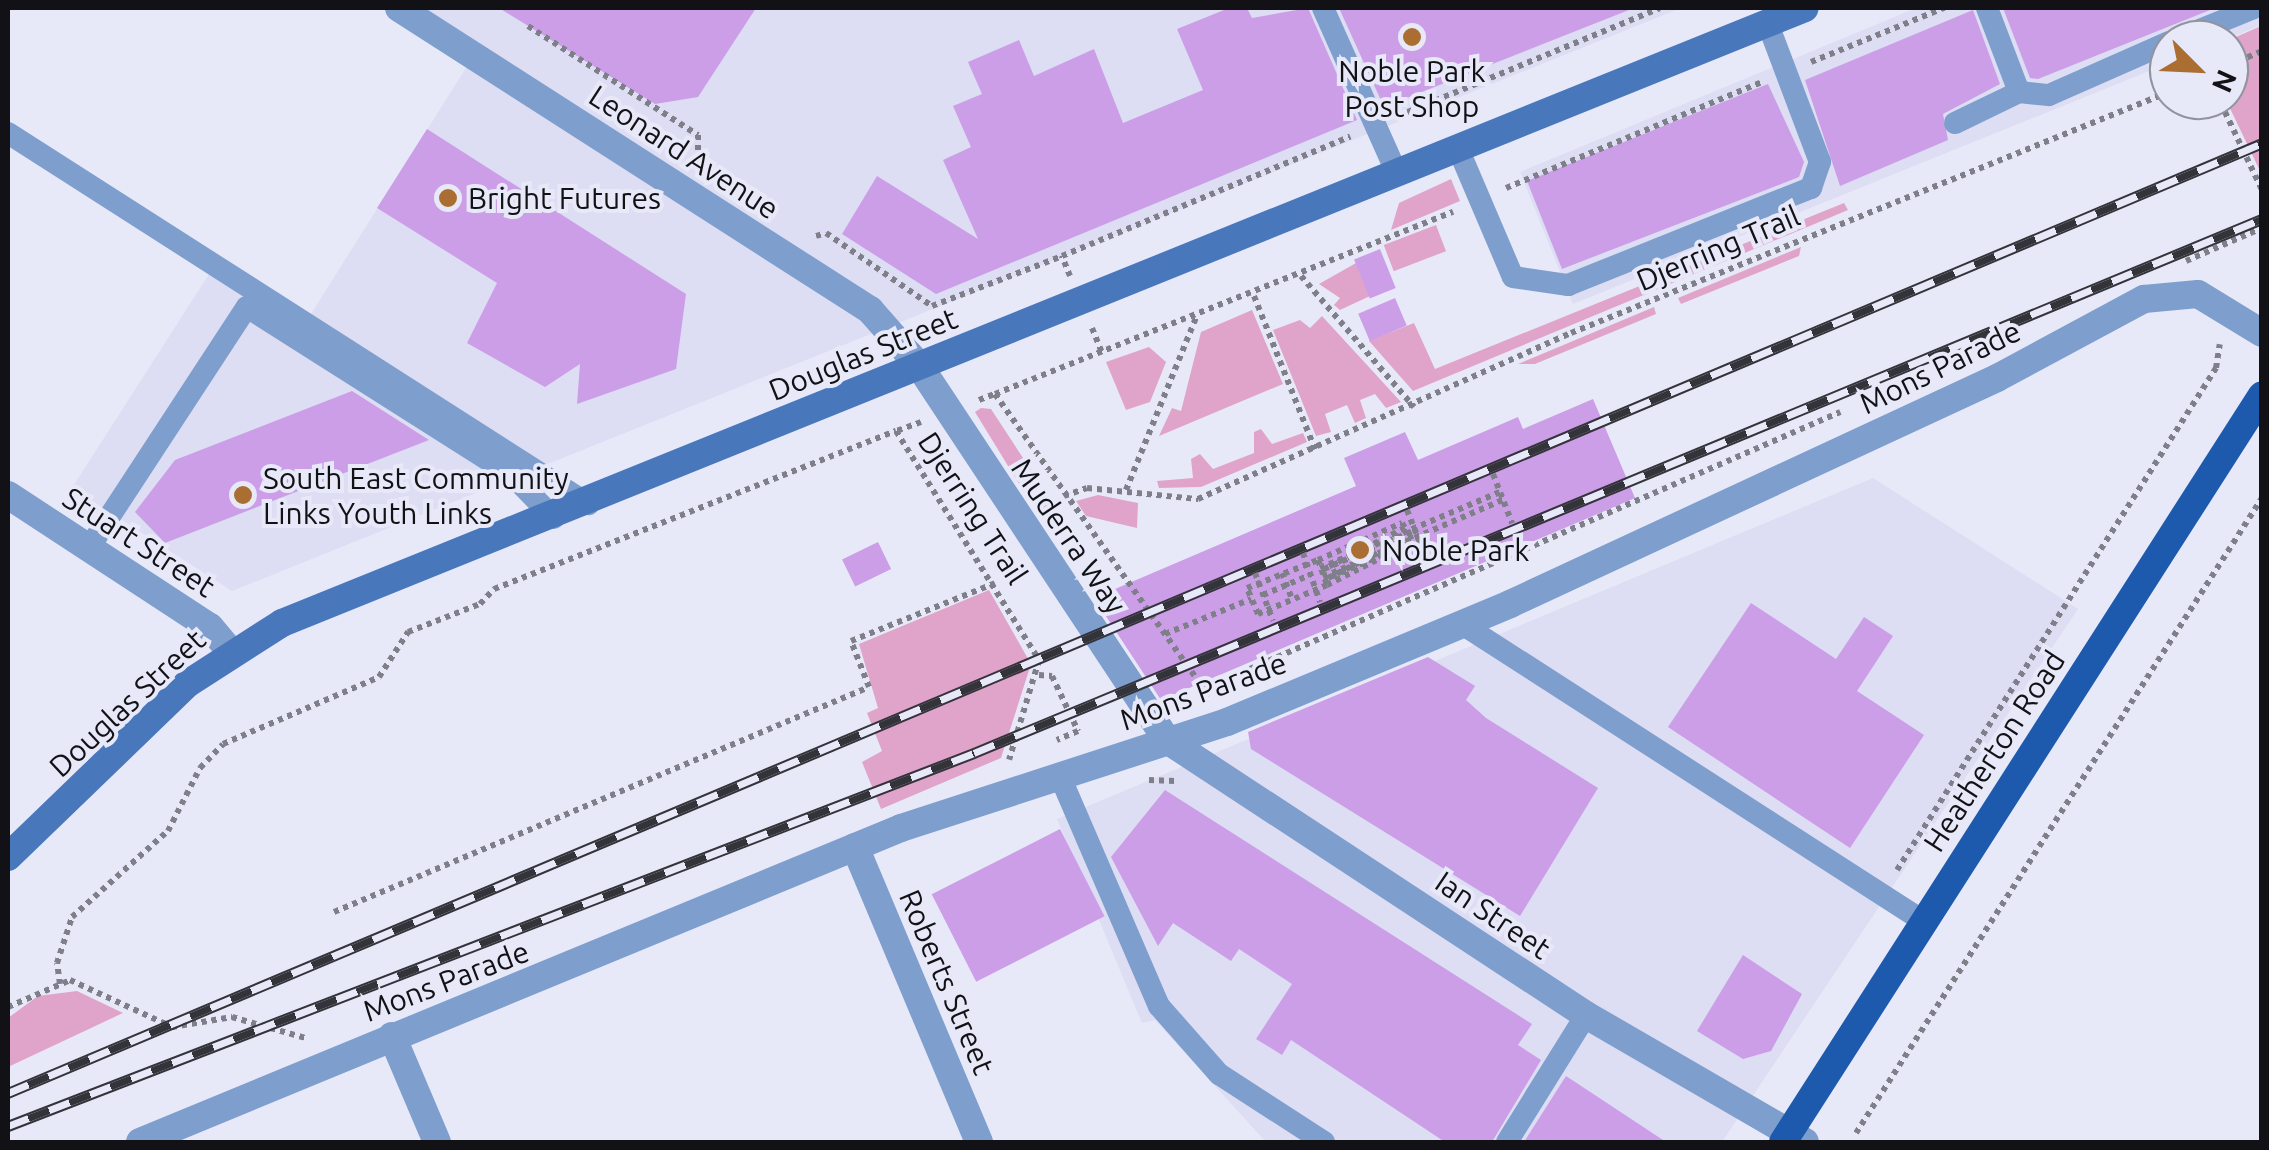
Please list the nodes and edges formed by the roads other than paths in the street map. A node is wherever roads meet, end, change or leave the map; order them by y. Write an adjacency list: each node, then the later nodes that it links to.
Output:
1 (399, 8): 15 (street, Leonard Avenue)
2 (1323, 8): 13 (lane)
3 (1805, 8): 7 (main road, Douglas Street)
4 (1986, 8): 9 (lane)
5 (2254, 8): 6 (lane)
6 (2224, 20)
7 (1767, 22): 12 (main road, Douglas Street); 12 (lane)
8 (2149, 51): 9 (lane)
9 (2019, 92): 10 (lane)
10 (1955, 123)
11 (8, 133): 18 (lane)
12 (1457, 146): 13 (main road, Douglas Street)
13 (1395, 170): 15 (main road, Douglas Street)
14 (2250, 325): 21 (street, Mons Parade)
15 (920, 367): 18 (main road, Douglas Street); 23 (street, Muderra Way)
16 (2262, 395): 27 (main road, Heatherton Road)
17 (8, 496): 20 (street, Stuart Street)
18 (588, 504): 19 (main road, Douglas Street)
19 (554, 518): 20 (lane); 22 (main road, Douglas Street)
20 (89, 548): 22 (street, Stuart Street)
21 (1462, 624): 23 (street, Mons Parade); 27 (lane)
22 (229, 650): 26 (main road, Douglas Street)
23 (1167, 740): 24 (street, Mons Parade); 28 (street, Ian Street)
24 (1059, 774): 25 (street, Mons Parade); 34 (lane)
25 (855, 846): 29 (street, Mons Parade); 33 (street, Roberts Street)
26 (8, 857)
27 (1923, 921): 30 (main road, Heatherton Road)
28 (1586, 1015): 30 (street, Ian Street); 35 (lane)
29 (392, 1036): 31 (street, Mons Parade); 32 (street)
30 (1793, 1139)
31 (140, 1142)
32 (437, 1142)
33 (979, 1142)
34 (1324, 1142)
35 (1507, 1142)

